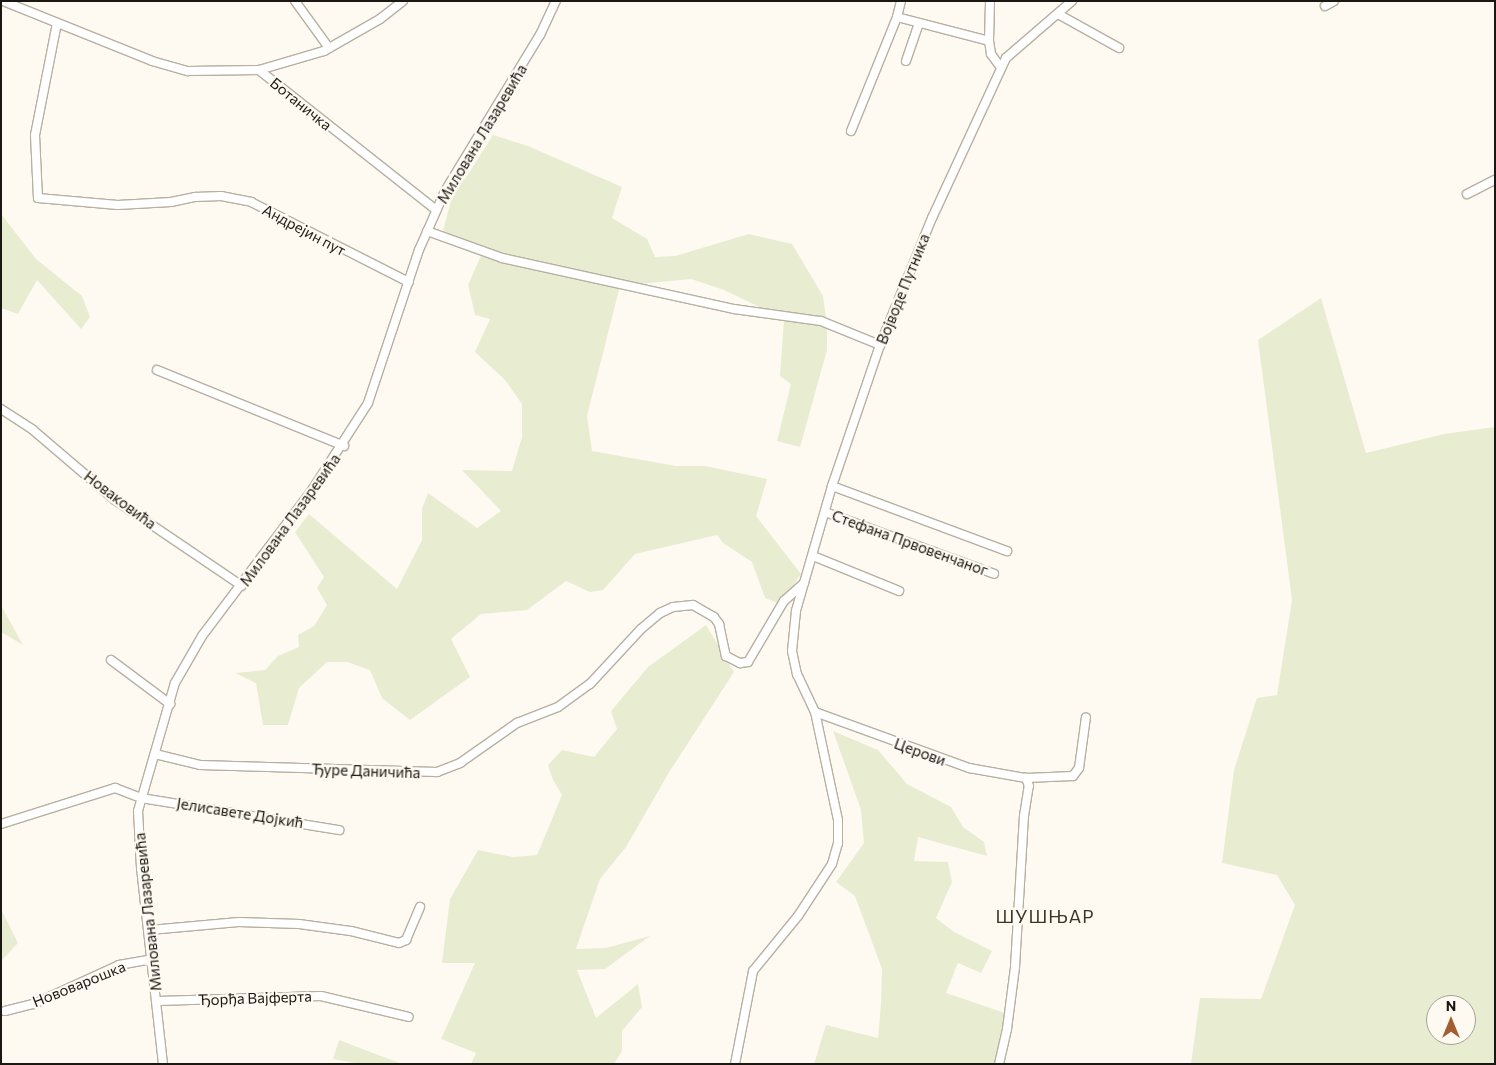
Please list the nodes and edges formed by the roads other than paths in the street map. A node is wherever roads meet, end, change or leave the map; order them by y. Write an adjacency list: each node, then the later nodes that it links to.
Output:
1 (4, 1): 12 (street, Ботаничка)
2 (295, 1): 15 (street)
3 (403, 1): 15 (street)
4 (556, 1): 23 (street, Милована Лазаревића)
5 (901, 1): 11 (street)
6 (990, 1): 14 (street)
7 (1072, 1): 10 (street, Војводе Путника)
8 (1334, 1): 9 (street)
9 (1325, 6)
10 (1058, 14): 16 (street); 18 (street, Војводе Путника)
11 (897, 17): 13 (street); 20 (street)
12 (57, 23): 19 (street, Ботаничка); 25 (street, Андрејин пут)
13 (919, 23): 14 (street); 17 (street)
14 (988, 41): 18 (street)
15 (329, 48): 19 (street)
16 (1119, 48)
17 (906, 61)
18 (1001, 68): 26 (street, Војводе Путника)
19 (260, 70): 23 (street, Ботаничка)
20 (852, 131)
21 (1495, 180): 22 (street)
22 (1467, 194)
23 (436, 210): 24 (street, Милована Лазаревића)
24 (427, 231): 25 (street, Милована Лазаревића); 26 (street)
25 (409, 282): 29 (street, Милована Лазаревића)
26 (880, 345): 30 (street, Војводе Путника)
27 (157, 370): 29 (street)
28 (1, 409): 36 (street, Новаковића)
29 (344, 446): 36 (street, Милована Лазаревића)
30 (832, 486): 31 (street, Војводе Путника); 32 (street)
31 (825, 512): 33 (street, Војводе Путника); 34 (street, Стефана Првовенчаног)
32 (1007, 550)
33 (813, 556): 35 (street, Војводе Путника); 37 (street)
34 (994, 574)
35 (805, 582): 40 (street, Војводе Путника); 42 (street, Ђуре Даничића)
36 (242, 586): 39 (street, Милована Лазаревића)
37 (899, 591)
38 (111, 660): 39 (street)
39 (170, 704): 42 (street, Милована Лазаревића)
40 (815, 712): 43 (street, Церови); 54 (street)
41 (1086, 717): 43 (street, Церови)
42 (155, 754): 44 (street, Милована Лазаревића)
43 (1026, 778): 55 (street)
44 (141, 798): 45 (street, Јелисавете Дојкић); 46 (street, Јелисавете Дојкић); 48 (street, Милована Лазаревића)
45 (1, 824)
46 (339, 830)
47 (420, 907): 48 (street)
48 (150, 930): 49 (street, Милована Лазаревића)
49 (153, 959): 50 (street, Милована Лазаревића); 51 (street, Нововарошка)
50 (158, 1001): 52 (street, Ђорђа Вајферта); 53 (street, Милована Лазаревића)
51 (5, 1011)
52 (409, 1017)
53 (163, 1064)
54 (736, 1064)
55 (999, 1064)

